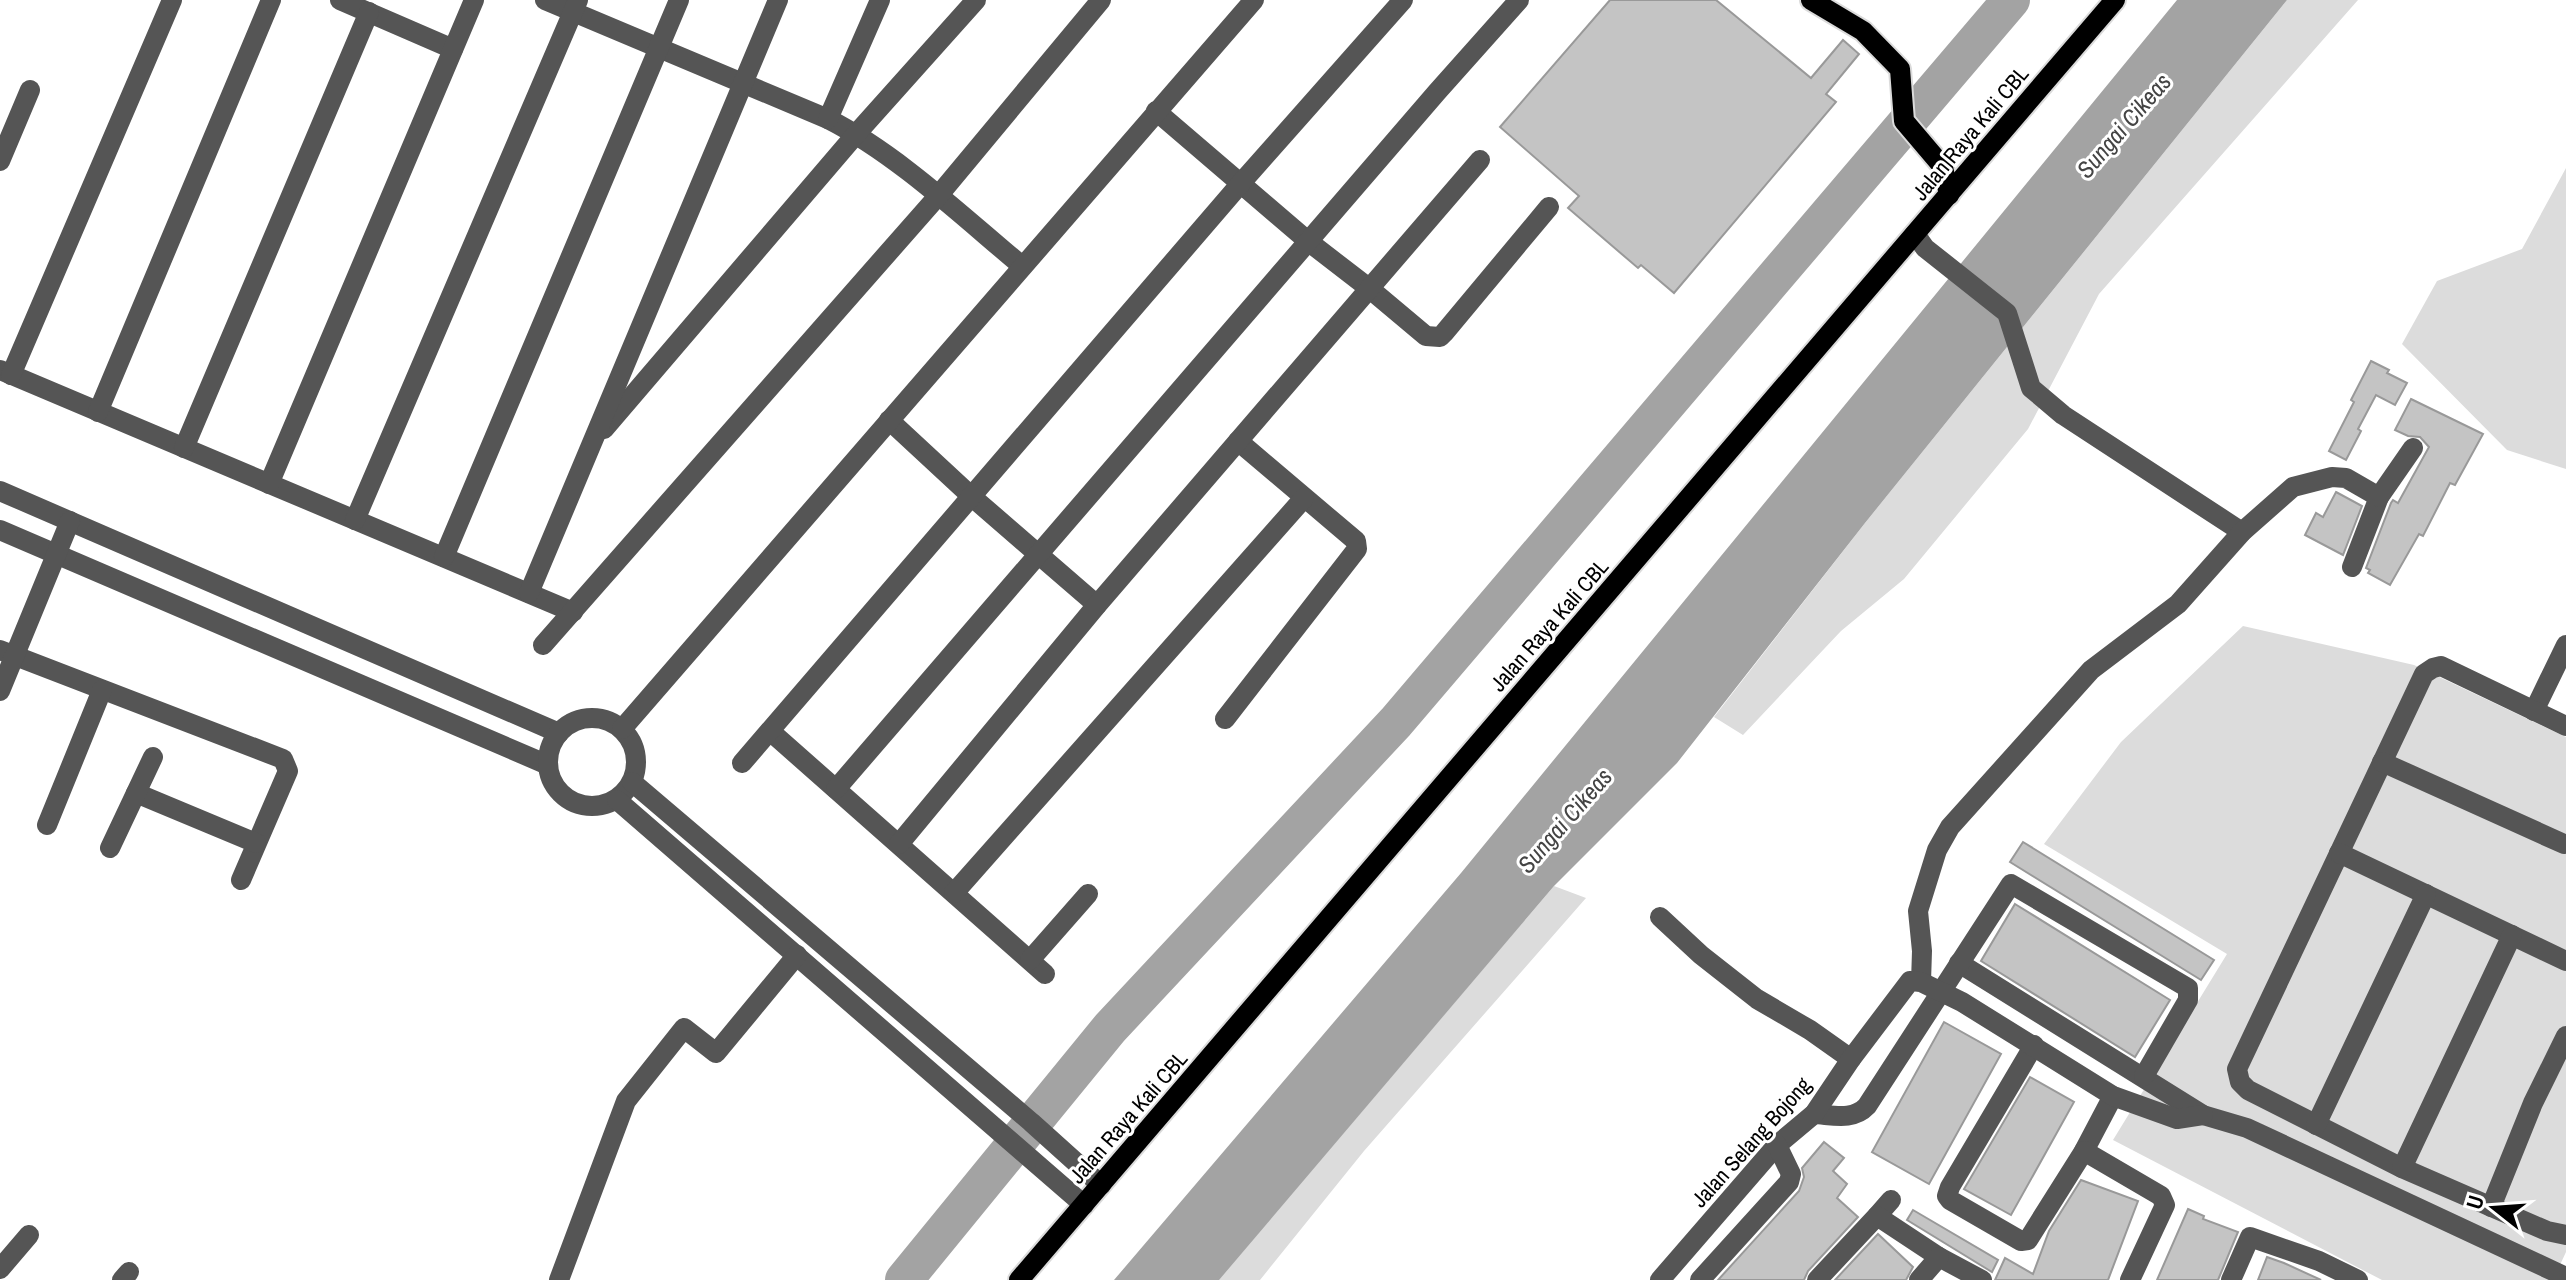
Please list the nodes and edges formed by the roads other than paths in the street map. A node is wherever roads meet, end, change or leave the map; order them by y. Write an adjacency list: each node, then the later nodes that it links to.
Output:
1 (172, 0): 35 (street)
2 (271, 0): 36 (street)
3 (340, 0): 17 (street)
4 (474, 0): 19 (street)
5 (545, 0): 16 (street)
6 (679, 0): 18 (street)
7 (778, 0): 20 (street)
8 (880, 0): 23 (street)
9 (976, 0): 24 (street)
10 (1101, 0): 29 (street)
11 (1254, 0): 22 (street)
12 (1403, 0): 27 (street)
13 (1519, 0): 32 (street)
14 (1811, 0): 28 (main road)
15 (2115, 0): 28 (main road, Jalan Raya Kali CBL)
16 (575, 6): 18 (street); 47 (street)
17 (369, 12): 19 (street); 40 (street)
18 (659, 48): 20 (street); 53 (street)
19 (453, 49): 42 (street)
20 (743, 83): 23 (street); 39 (street)
21 (30, 90): 26 (street)
22 (1156, 111): 27 (street); 33 (street)
23 (828, 119): 24 (street)
24 (857, 133): 29 (street); 39 (street)
25 (1480, 160): 34 (street)
26 (0, 161)
27 (1241, 183): 32 (street); 44 (street)
28 (1949, 195): 31 (main road, Jalan Raya Kali CBL)
29 (938, 196): 33 (street); 57 (street)
30 (1549, 207): 34 (street)
31 (1920, 241): 50 (street); 109 (main road, Jalan Raya Kali CBL)
32 (1309, 242): 34 (street); 51 (street)
33 (1022, 266): 37 (street)
34 (1370, 289): 38 (street)
35 (6, 373): 36 (street)
36 (98, 412): 40 (street)
37 (889, 420): 44 (street); 66 (street)
38 (1238, 441): 46 (street); 56 (street)
39 (592, 443): 55 (street)
40 (184, 448): 42 (street)
41 (2413, 448): 45 (street)
42 (269, 484): 47 (street)
43 (0, 491): 48 (street)
44 (971, 496): 51 (street); 67 (street)
45 (2379, 497): 50 (street); 54 (street)
46 (1304, 498): 64 (street); 84 (street)
47 (355, 520): 53 (street)
48 (70, 521): 52 (street); 68 (street)
49 (0, 530): 52 (street)
50 (2242, 532): 94 (street)
51 (1039, 553): 56 (street); 74 (street)
52 (56, 554): 60 (street); 72 (street)
53 (444, 557): 55 (street)
54 (2352, 567)
55 (529, 593): 57 (street)
56 (1097, 605): 79 (street)
57 (573, 612): 58 (street)
58 (543, 645)
59 (2566, 645): 63 (street)
60 (8, 654): 61 (street); 62 (street)
61 (102, 690): 77 (street); 78 (street)
62 (0, 691)
63 (2534, 711): 65 (street); 70 (street)
64 (1225, 719)
65 (2566, 726)
66 (622, 729): 68 (street); 73 (street)
67 (770, 731): 71 (street); 74 (street)
68 (559, 733): 72 (street)
69 (153, 757): 75 (street)
70 (2382, 762): 80 (street); 82 (street)
71 (742, 763)
72 (548, 765): 76 (street)
73 (632, 782): 76 (street); 98 (street)
74 (836, 789): 79 (street)
75 (136, 793): 78 (street); 81 (street)
76 (617, 800): 89 (street)
77 (47, 825)
78 (256, 843): 83 (street)
79 (899, 844): 84 (street)
80 (2564, 844)
81 (110, 848)
82 (2339, 853): 86 (street); 105 (street)
83 (241, 880)
84 (954, 893): 90 (street)
85 (1088, 894): 90 (street)
86 (2426, 894): 88 (street); 105 (street)
87 (1660, 917): 97 (street)
88 (2512, 935): 91 (street); 108 (street)
89 (797, 955): 100 (street); 120 (street)
90 (1030, 960): 92 (street)
91 (2566, 961)
92 (1045, 974)
93 (1950, 977): 94 (street); 96 (street); 99 (street); 99 (street); 103 (street)
94 (1921, 982): 97 (street, Jalan Selang Bojong)
95 (2566, 1036): 112 (street)
96 (2034, 1045): 101 (street); 107 (street)
97 (1851, 1059): 103 (street, Jalan Selang Bojong)
98 (963, 1064): 100 (street); 109 (street)
99 (2152, 1081): 102 (street); 104 (street)
100 (946, 1083): 111 (street)
101 (2113, 1096): 102 (street); 107 (street)
102 (2142, 1107): 104 (street)
103 (1814, 1114): 106 (street, Jalan Selang Bojong)
104 (2203, 1115): 119 (street)
105 (2316, 1125): 108 (street)
106 (1777, 1145): 122 (street, Jalan Selang Bojong); 123 (street)
107 (2084, 1151): 127 (street)
108 (2402, 1168): 112 (street)
109 (1101, 1185): 111 (main road, Jalan Raya Kali CBL)
110 (1891, 1200): 113 (street)
111 (1084, 1205): 121 (main road, Jalan Raya Kali CBL)
112 (2491, 1207): 115 (street)
113 (1877, 1216): 116 (street); 124 (street)
114 (29, 1235): 117 (street)
115 (2566, 1235)
116 (1939, 1257): 125 (street); 126 (street)
117 (0, 1269)
118 (2316, 1270): 128 (street); 129 (street)
119 (2566, 1277)
120 (559, 1280)
121 (1019, 1280)
122 (1660, 1280)
123 (1700, 1280)
124 (1817, 1280)
125 (1919, 1280)
126 (1982, 1280)
127 (2130, 1280)
128 (2231, 1280)
129 (2358, 1280)

